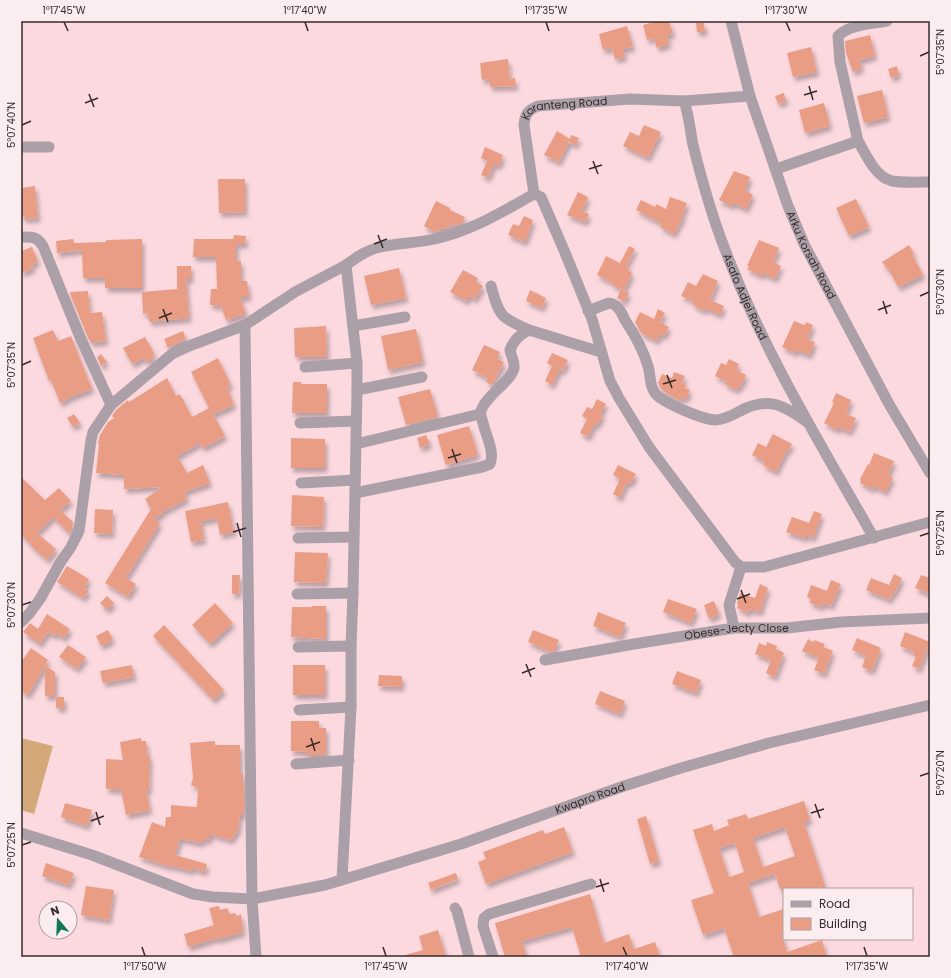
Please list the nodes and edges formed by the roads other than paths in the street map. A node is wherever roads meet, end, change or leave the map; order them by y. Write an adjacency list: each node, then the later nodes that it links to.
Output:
1 (732, 21): 4 (street, Arku Korsah Road)
2 (887, 21): 3 (street)
3 (844, 26): 6 (street)
4 (750, 96): 5 (street); 9 (street, Arku Korsah Road)
5 (684, 101): 11 (street, Koranteng Road); 29 (street, Asafo Adjei Road)
6 (858, 141): 9 (street); 10 (street)
7 (21, 147): 8 (street)
8 (49, 147)
9 (776, 169): 31 (street, Arku Korsah Road)
10 (930, 182)
11 (534, 194): 13 (street); 15 (street)
12 (21, 237): 25 (street)
13 (346, 265): 17 (street); 18 (street)
14 (491, 286): 19 (street)
15 (588, 311): 20 (street); 29 (street)
16 (405, 317): 18 (street)
17 (245, 325): 25 (street); 56 (street)
18 (353, 326): 21 (street)
19 (529, 330): 20 (street); 26 (street)
20 (601, 352): 39 (street)
21 (357, 363): 22 (street); 24 (street)
22 (305, 368)
23 (422, 377): 24 (street)
24 (357, 390): 27 (street)
25 (111, 405): 43 (street)
26 (480, 414): 30 (street); 34 (street)
27 (356, 422): 28 (street); 30 (street)
28 (300, 423)
29 (808, 423): 38 (street, Asafo Adjei Road)
30 (356, 444): 32 (street)
31 (930, 473)
32 (355, 480): 33 (street); 34 (street)
33 (301, 483)
34 (355, 493): 36 (street)
35 (930, 522): 38 (street)
36 (353, 537): 37 (street); 40 (street)
37 (298, 538)
38 (874, 538): 39 (street)
39 (741, 567): 44 (street)
40 (353, 593): 41 (street); 45 (street)
41 (297, 594)
42 (930, 618): 44 (street, Obese-Jecty Close)
43 (21, 622)
44 (734, 628): 47 (street, Obese-Jecty Close)
45 (351, 646): 46 (street); 49 (street)
46 (298, 647)
47 (545, 660)
48 (930, 705): 54 (street, Kwapro Road)
49 (351, 707): 50 (street); 51 (street)
50 (299, 710)
51 (349, 760): 52 (street); 54 (street)
52 (296, 764)
53 (21, 833): 56 (street, Kwapro Road)
54 (342, 880): 56 (street, Kwapro Road)
55 (591, 884): 60 (street)
56 (252, 899): 58 (street)
57 (455, 908): 59 (street)
58 (256, 957)
59 (469, 957)
60 (493, 957)

